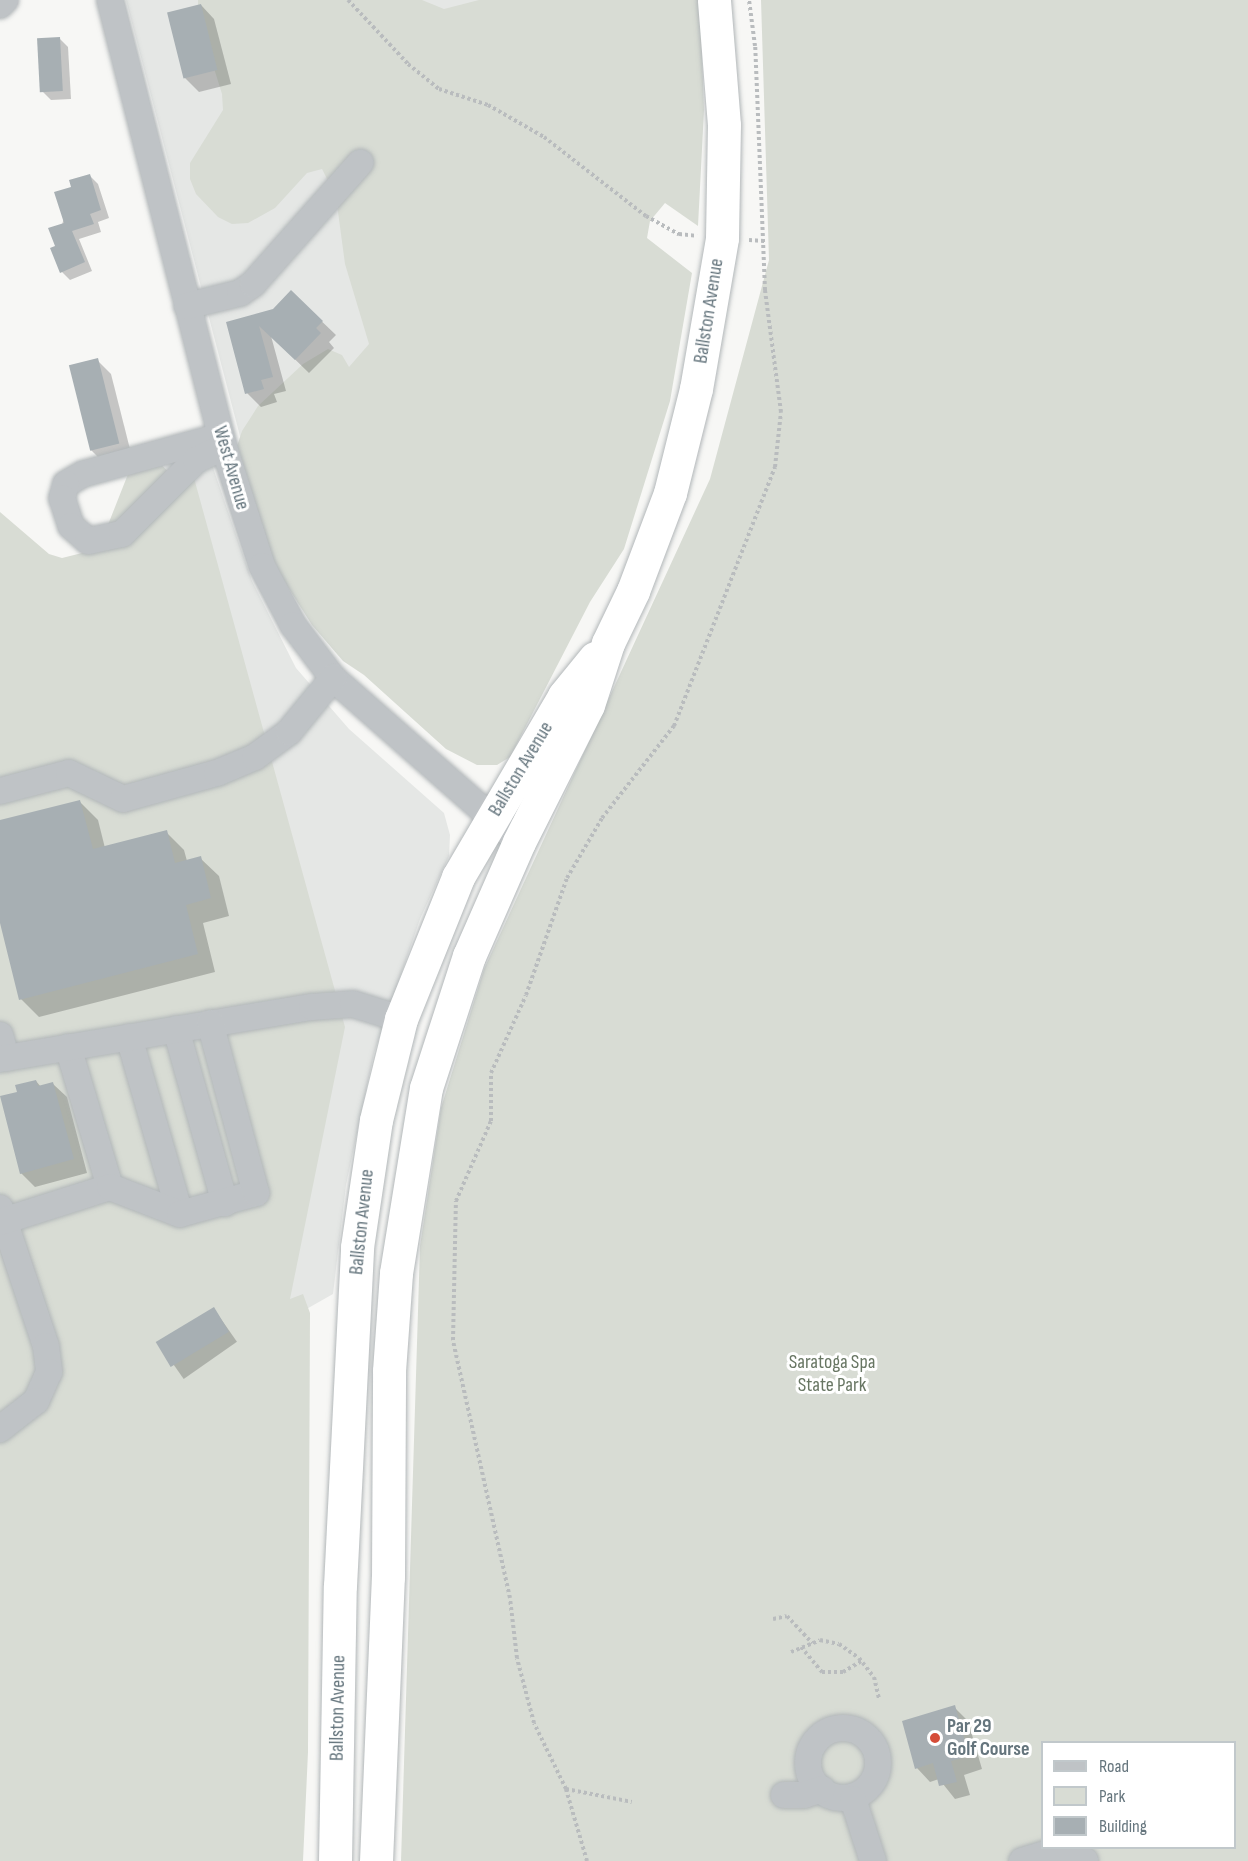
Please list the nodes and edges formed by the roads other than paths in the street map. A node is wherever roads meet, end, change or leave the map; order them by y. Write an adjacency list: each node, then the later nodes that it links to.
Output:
1 (4, 0): 4 (street)
2 (110, 0): 6 (street, West Avenue)
3 (714, 0): 8 (highway, Ballston Avenue)
4 (0, 5)
5 (360, 163): 6 (street)
6 (187, 306): 7 (street, West Avenue)
7 (223, 441): 7 (street); 9 (street, West Avenue)
8 (608, 643): 11 (highway, Ballston Avenue); 12 (highway, Ballston Avenue)
9 (333, 678): 10 (street); 11 (street, West Avenue)
10 (0, 791)
11 (492, 818): 12 (street, West Avenue); 13 (highway, Ballston Avenue)
12 (519, 842): 28 (highway, Ballston Avenue)
13 (401, 1019): 14 (street); 27 (highway, Ballston Avenue)
14 (210, 1023): 15 (street); 20 (street)
15 (176, 1029): 16 (street); 20 (street)
16 (129, 1037): 17 (street); 21 (street)
17 (68, 1047): 18 (street); 19 (street)
18 (2, 1050)
19 (110, 1187): 21 (street); 22 (street)
20 (225, 1203): 21 (street)
21 (180, 1214)
22 (1, 1217): 23 (street)
23 (0, 1429)
24 (822, 1789): 25 (street); 26 (street); 26 (street)
25 (784, 1795)
26 (853, 1799): 29 (street)
27 (335, 1861)
28 (376, 1861)
29 (873, 1861)
30 (1022, 1861): 31 (street)
31 (1085, 1861)

